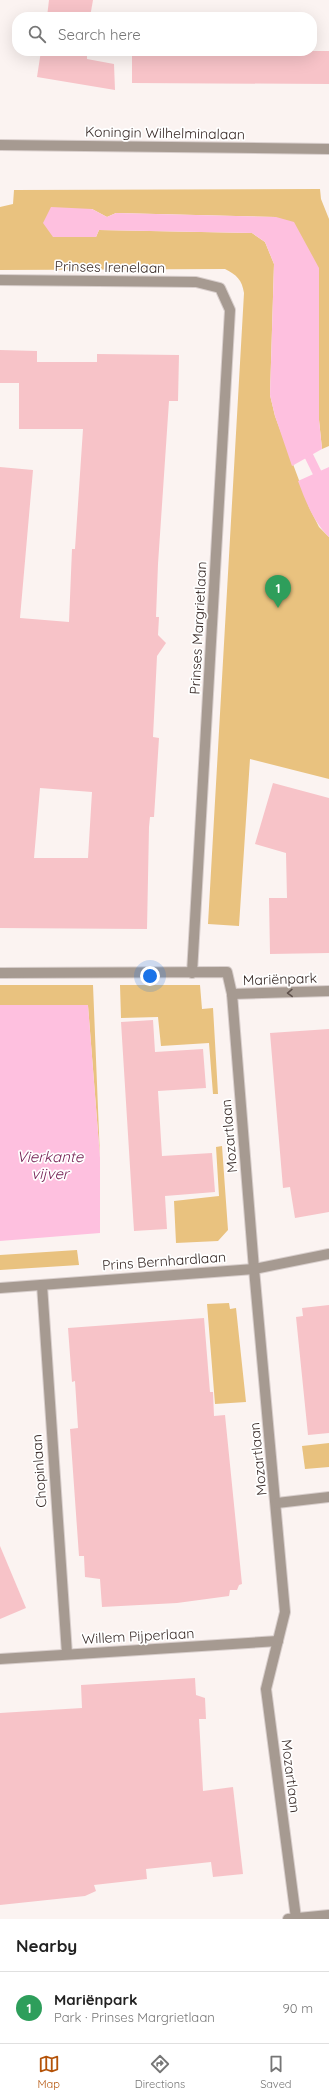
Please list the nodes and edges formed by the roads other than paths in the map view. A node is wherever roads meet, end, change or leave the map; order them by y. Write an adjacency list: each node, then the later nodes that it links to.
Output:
1 (0, 145): 2 (street, Koningin Wilhelminalaan)
2 (329, 150)
3 (0, 280): 4 (street, Prinses Irenelaan)
4 (220, 288): 6 (street, Prinses Margrietlaan)
5 (0, 973): 6 (street)
6 (192, 973): 8 (street, Mozartlaan)
7 (329, 991): 8 (street, Mariënpark, one-way to 8)
8 (232, 994): 10 (street, Mozartlaan)
9 (329, 1254): 10 (street, Prins Bernhardlaan)
10 (254, 1269): 11 (street, Prins Bernhardlaan); 14 (street, Mozartlaan)
11 (42, 1285): 12 (street, Prins Bernhardlaan); 16 (street, Chopinlaan)
12 (0, 1288)
13 (329, 1497): 14 (street)
14 (277, 1503): 15 (street, Mozartlaan)
15 (278, 1642): 16 (street, Willem Pijperlaan); 19 (street, Mozartlaan)
16 (67, 1654): 17 (street, Willem Pijperlaan)
17 (0, 1659)
18 (329, 1914): 19 (street)
19 (292, 1919)

